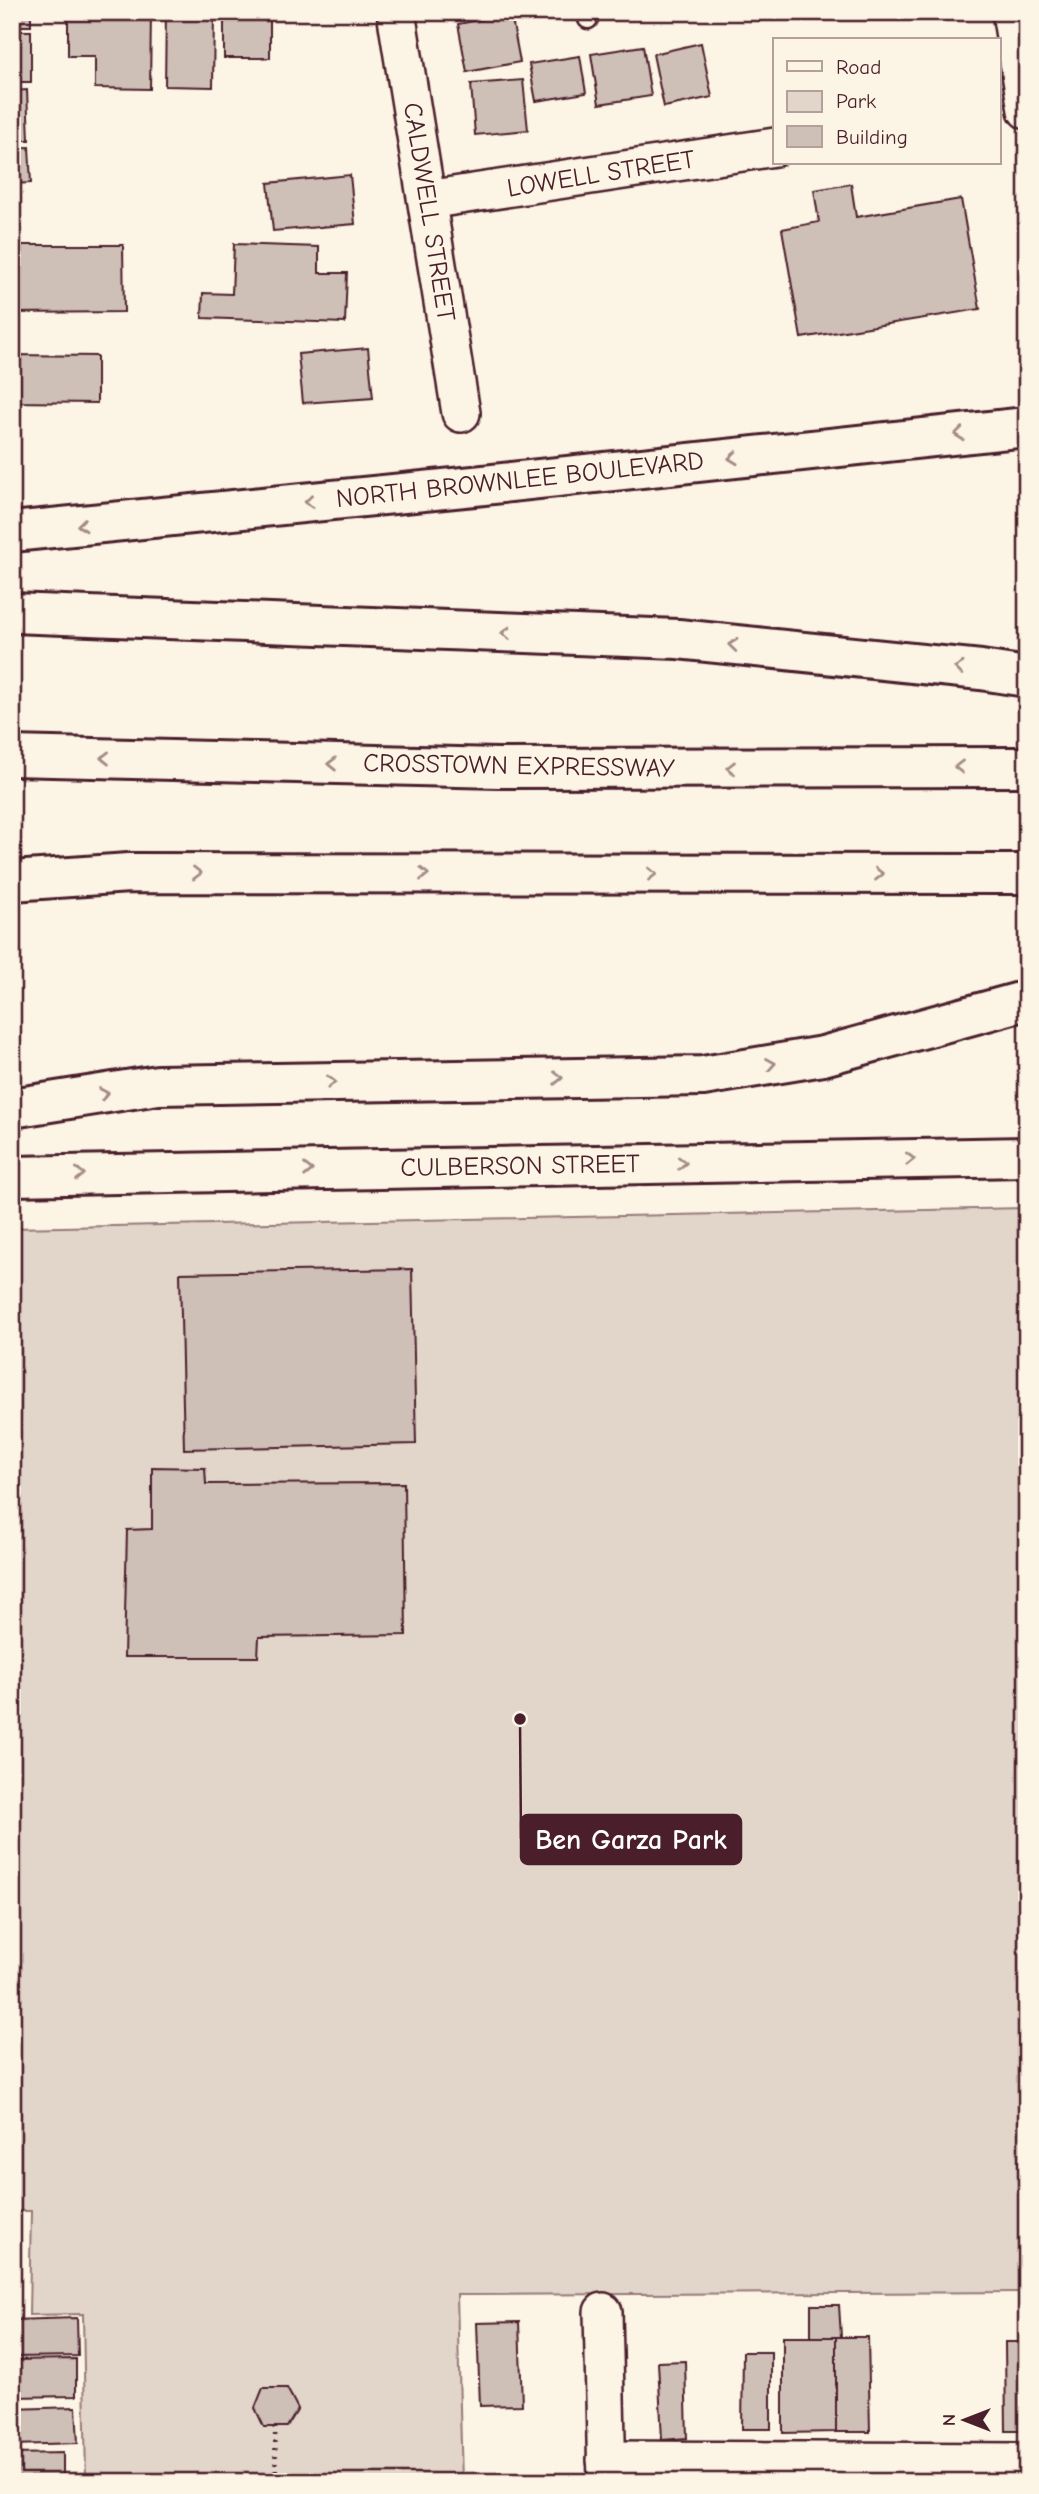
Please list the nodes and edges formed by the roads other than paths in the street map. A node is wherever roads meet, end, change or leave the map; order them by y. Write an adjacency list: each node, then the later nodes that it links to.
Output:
1 (396, 12): 6 (street, CALDWELL STREET)
2 (1011, 12): 3 (street)
3 (1027, 109): 4 (street)
4 (1000, 112)
5 (773, 147): 6 (street, LOWELL STREET)
6 (427, 201): 7 (street, CALDWELL STREET)
7 (461, 412)
8 (1027, 427): 9 (main road, NORTH BROWNLEE BOULEVARD, one-way to 9)
9 (12, 531)
10 (12, 612): 12 (main road)
11 (12, 627): 12 (main road)
12 (440, 631): 13 (main road, one-way to 12)
13 (1027, 677)
14 (12, 756): 15 (main road, CROSSTOWN EXPRESSWAY, one-way to 14)
15 (1027, 767)
16 (12, 871): 17 (main road)
17 (129, 873): 18 (main road, one-way to 18); 19 (main road)
18 (1027, 874)
19 (12, 881)
20 (1027, 1000): 21 (main road, one-way to 20)
21 (12, 1108)
22 (1027, 1157): 23 (main road, CULBERSON STREET, one-way to 22)
23 (12, 1175)
24 (603, 2312): 26 (street)
25 (1027, 2462): 26 (street)
26 (606, 2471)

